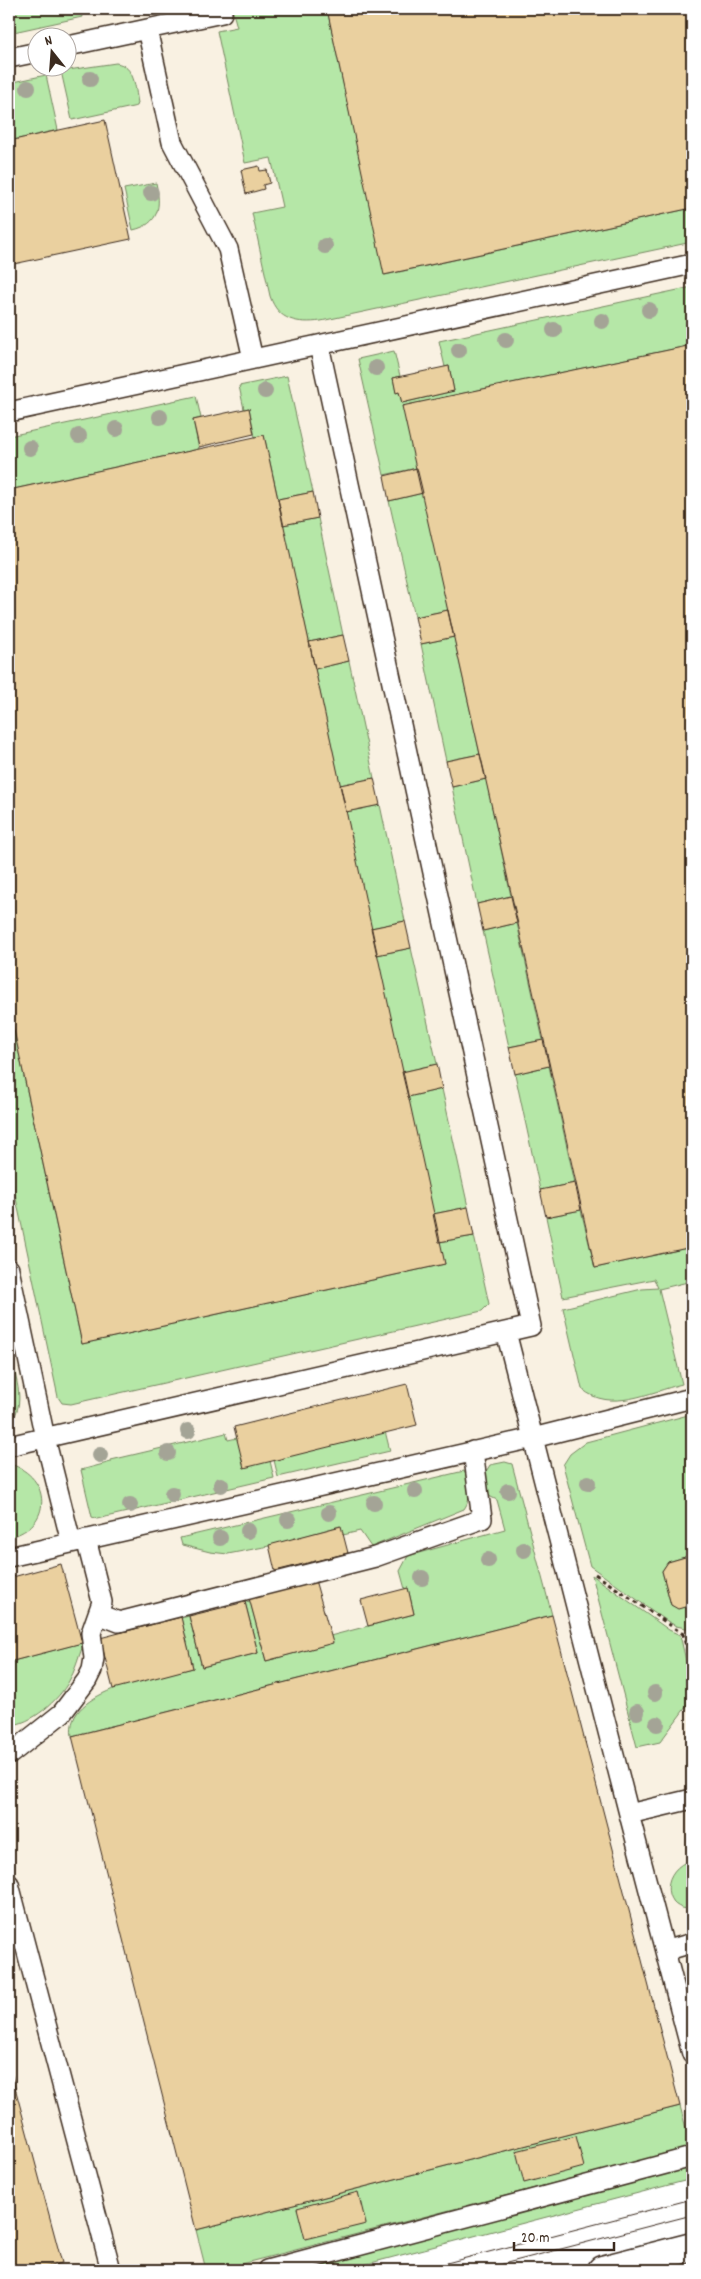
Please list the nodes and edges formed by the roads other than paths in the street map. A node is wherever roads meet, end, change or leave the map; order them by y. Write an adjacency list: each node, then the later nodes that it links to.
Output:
1 (222, 13): 2 (lane)
2 (147, 29): 3 (lane); 8 (lane)
3 (78, 44)
4 (28, 54): 5 (lane)
5 (9, 58)
6 (692, 264): 7 (lane)
7 (319, 345): 8 (lane); 12 (lane)
8 (253, 359): 9 (lane)
9 (9, 412)
10 (9, 1269): 11 (lane)
11 (14, 1322): 14 (lane)
12 (506, 1332): 14 (lane); 15 (lane)
13 (692, 1398): 15 (lane)
14 (45, 1438): 16 (lane); 18 (lane)
15 (533, 1438): 17 (lane); 23 (lane)
16 (9, 1446)
17 (472, 1451): 18 (lane); 20 (lane)
18 (79, 1541): 19 (lane); 20 (lane)
19 (9, 1557)
20 (98, 1614): 21 (lane)
21 (9, 1755)
22 (692, 1799): 23 (lane)
23 (629, 1814): 26 (lane)
24 (9, 1884): 30 (lane)
25 (692, 1944): 26 (lane)
26 (665, 1951): 27 (lane)
27 (692, 2054)
28 (692, 2157): 31 (lane)
29 (692, 2247): 32 (street)
30 (111, 2270)
31 (267, 2270)
32 (602, 2270)

